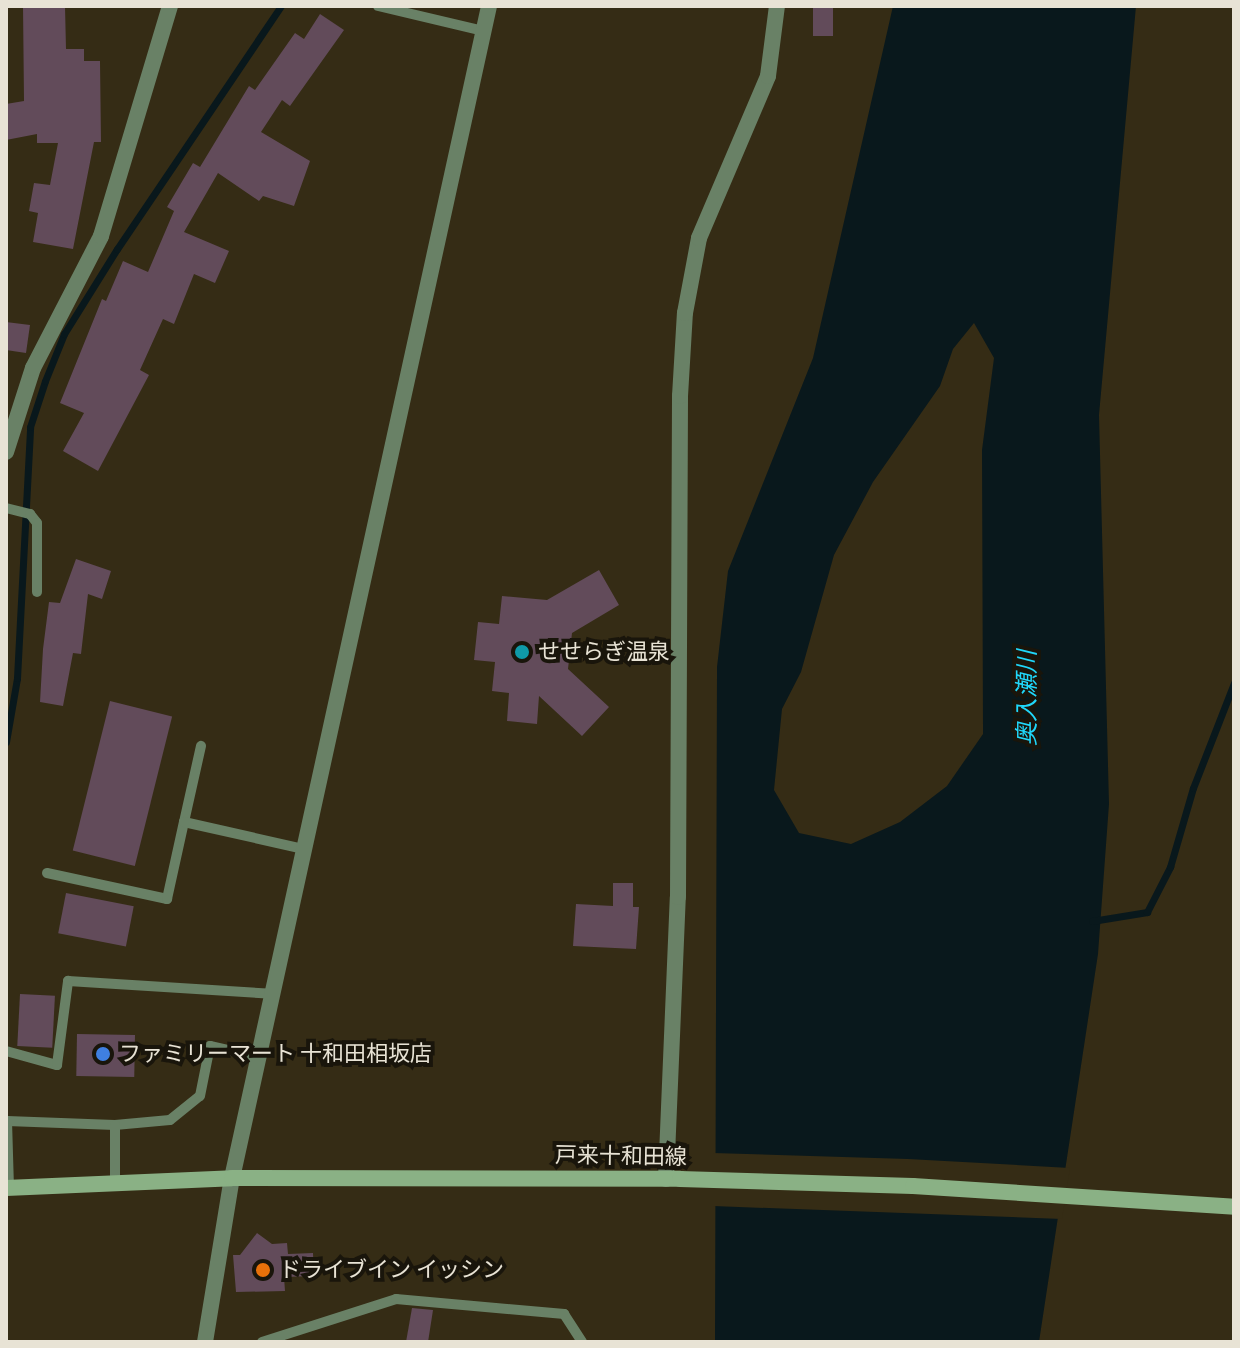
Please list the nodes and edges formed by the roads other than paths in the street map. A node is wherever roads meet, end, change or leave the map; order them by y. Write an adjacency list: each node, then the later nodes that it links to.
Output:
1 (170, 6): 6 (street)
2 (378, 6): 5 (lane)
3 (489, 6): 5 (street)
4 (777, 6): 18 (street)
5 (484, 31): 11 (street)
6 (6, 452)
7 (12, 509): 8 (lane)
8 (37, 592)
9 (201, 746): 10 (lane)
10 (184, 822): 11 (lane); 12 (lane)
11 (304, 849): 13 (street)
12 (47, 873)
13 (272, 994): 14 (lane); 15 (street)
14 (6, 1051)
15 (259, 1057): 16 (lane); 17 (street)
16 (115, 1125): 19 (lane); 20 (lane)
17 (232, 1178): 18 (main road, 戸来十和田線); 19 (main road, 戸来十和田線); 22 (street)
18 (673, 1179): 21 (main road, 戸来十和田線)
19 (115, 1183): 20 (main road, 戸来十和田線)
20 (8, 1188)
21 (1234, 1207)
22 (205, 1342)
23 (262, 1342): 24 (lane)
24 (582, 1342)

